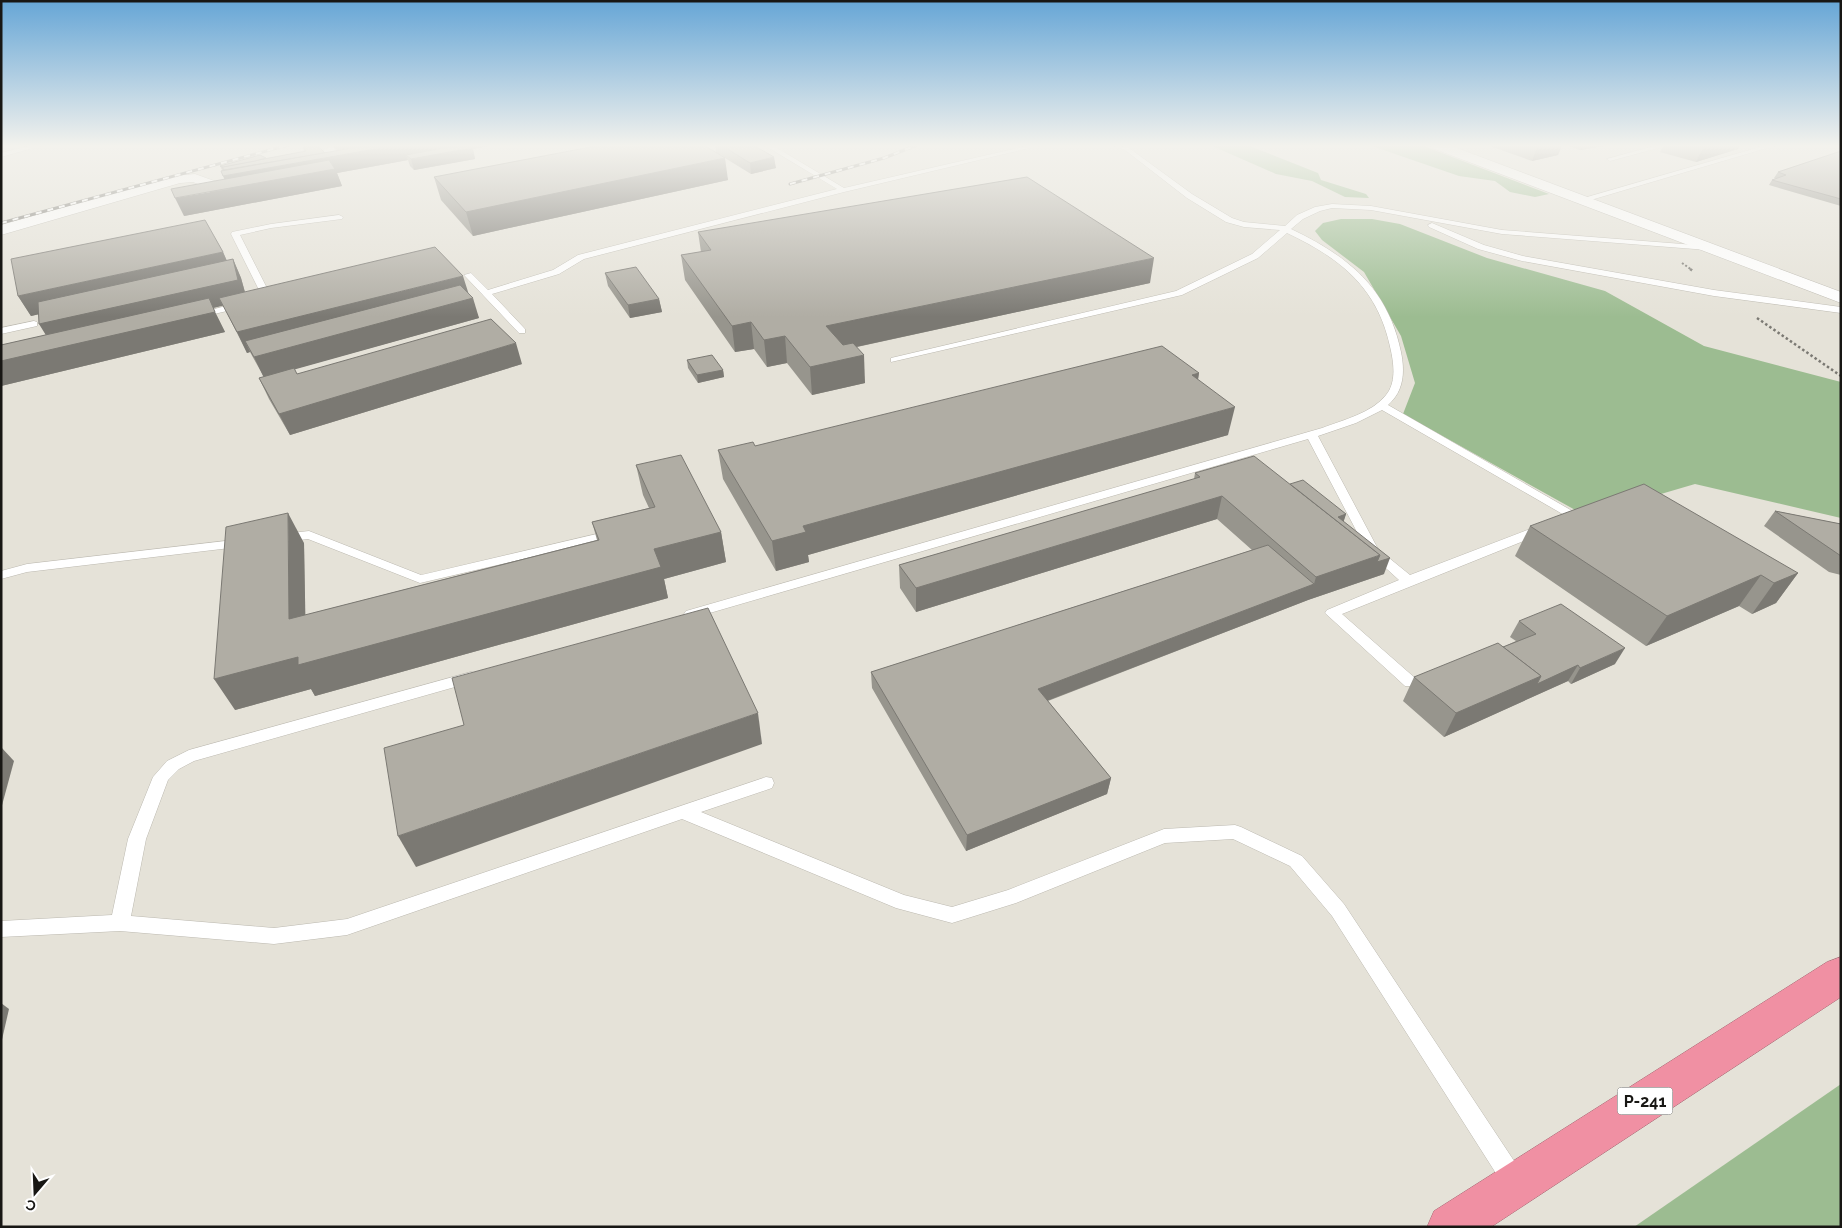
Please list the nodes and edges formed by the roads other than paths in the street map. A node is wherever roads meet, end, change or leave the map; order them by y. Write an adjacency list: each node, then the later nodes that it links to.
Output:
1 (98, 202): 8 (street)
2 (795, 202): 11 (lane)
3 (1200, 202): 7 (lane)
4 (1587, 202): 9 (street)
5 (1414, 216): 7 (lane); 9 (lane); 13 (lane)
6 (339, 217): 14 (lane)
7 (1286, 229): 18 (lane); 19 (lane)
8 (1, 230)
9 (1708, 248): 12 (street)
10 (468, 275): 11 (lane)
11 (486, 293): 17 (lane)
12 (1841, 298)
13 (1841, 310)
14 (191, 316)
15 (34, 324): 16 (lane)
16 (1, 331)
17 (522, 331)
18 (895, 360)
19 (1380, 405): 20 (lane); 23 (lane)
20 (1311, 434): 23 (lane); 24 (lane)
21 (624, 532): 22 (lane)
22 (1, 575)
23 (1408, 581): 26 (lane)
24 (683, 617)
25 (483, 673): 29 (lane)
26 (1410, 682)
27 (766, 783): 28 (lane)
28 (680, 811): 29 (lane); 32 (lane)
29 (120, 923): 30 (lane)
30 (1, 929)
31 (1841, 975): 32 (highway, Р-241)
32 (1516, 1184): 33 (highway, Р-241)
33 (1450, 1227)

